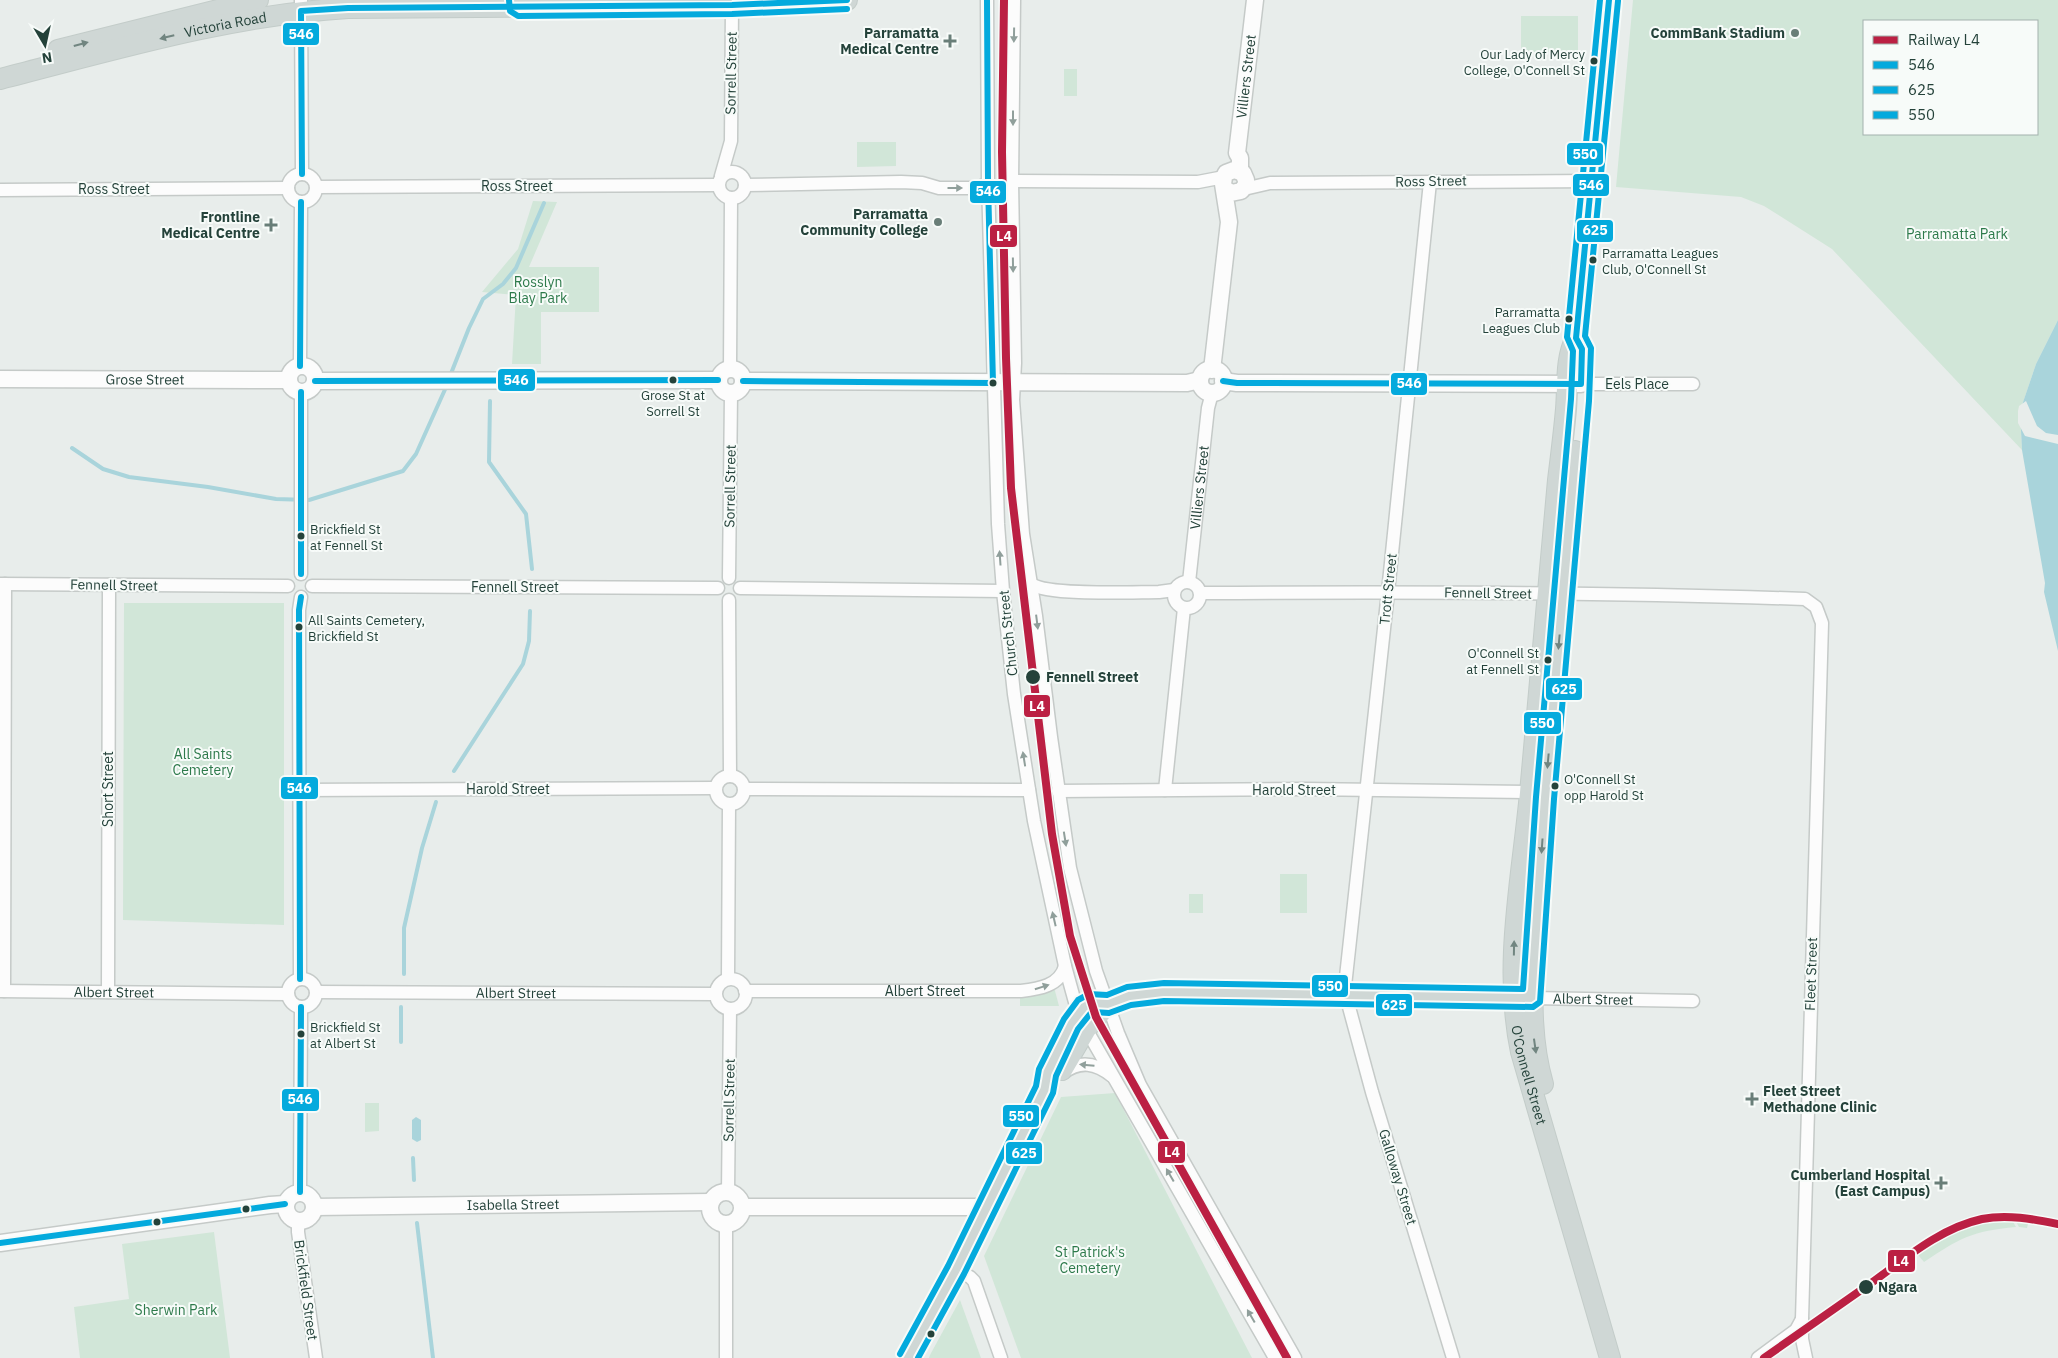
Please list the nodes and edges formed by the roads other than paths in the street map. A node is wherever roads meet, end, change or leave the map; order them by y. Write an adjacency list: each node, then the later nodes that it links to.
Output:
1 (258, 0): 10 (main road, Victoria Road, one-way to 1)
2 (847, 0): 9 (main road, Victoria Road)
3 (987, 0): 18 (street, Church Street)
4 (1014, 0): 17 (street, Church Street, one-way to 17)
5 (1254, 0): 19 (street, Villiers Street)
6 (1609, 0): 16 (main road, O'Connell Street)
7 (518, 3): 8 (main road, Victoria Road); 9 (main road, Victoria Road)
8 (301, 5): 11 (main road, Victoria Road, one-way to 11); 14 (street)
9 (732, 5): 12 (street, Sorrell Street)
10 (0, 65)
11 (0, 79)
12 (731, 142): 13 (street, Sorrell Street); 15 (street, Sorrell Street)
13 (738, 173): 15 (street); 21 (street)
14 (302, 174): 22 (street); 23 (street)
15 (720, 180): 22 (street, Ross Street); 25 (street)
16 (1592, 180): 20 (street, Ross Street); 37 (main road, O'Connell Street)
17 (1012, 181): 19 (street, Ross Street); 34 (street, Church Street, one-way to 34)
18 (988, 182): 21 (street, one-way to 18); 35 (street, Church Street)
19 (1234, 182): 20 (street, Ross Street); 29 (street)
20 (1430, 182): 36 (street, Trott Street)
21 (745, 185): 25 (street)
22 (316, 187): 26 (street)
23 (288, 188): 24 (street, Ross Street); 26 (street)
24 (0, 190)
25 (731, 198): 28 (street)
26 (302, 202): 27 (street)
27 (300, 366): 31 (street); 32 (street)
28 (724, 375): 32 (street); 33 (street); 40 (street)
29 (1212, 377): 34 (street); 36 (street); 41 (street)
30 (0, 379): 31 (street, Grose Street)
31 (289, 380): 39 (street)
32 (315, 381): 39 (street)
33 (743, 382): 35 (street); 40 (street)
34 (1012, 382): 35 (street); 46 (street, Church Street)
35 (993, 383): 53 (street, Church Street, one-way to 35)
36 (1408, 383): 37 (street); 54 (street, Trott Street)
37 (1574, 384): 38 (street, Eels Place); 56 (main road, O'Connell Street)
38 (1693, 384)
39 (301, 392): 42 (street)
40 (730, 393): 43 (street, Sorrell Street)
41 (1212, 393): 44 (street, Villiers Street)
42 (302, 574): 48 (street); 49 (street)
43 (728, 578): 50 (street); 51 (street)
44 (1189, 582): 52 (street); 55 (street)
45 (3, 584): 47 (street, Fennell Street); 74 (street)
46 (1032, 584): 52 (street); 68 (street, Church Street, one-way to 68)
47 (109, 585): 48 (street, Fennell Street); 76 (street, Short Street)
48 (288, 586): 57 (street)
49 (312, 586): 50 (street, Fennell Street); 57 (street)
50 (718, 588): 59 (street)
51 (740, 588): 53 (street); 59 (street)
52 (1174, 590): 60 (street)
53 (1003, 591): 65 (street, Church Street, one-way to 53)
54 (1388, 592): 55 (street, Fennell Street); 56 (street, Fennell Street); 67 (street, Trott Street)
55 (1200, 593): 60 (street)
56 (1555, 593): 58 (street, Fennell Street); 69 (main road, O'Connell Street); 81 (main road, O'Connell Street, one-way to 81)
57 (301, 597): 64 (street)
58 (1805, 599): 100 (street, Fleet Street)
59 (729, 600): 61 (street)
60 (1184, 608): 66 (street)
61 (730, 776): 62 (street); 63 (street)
62 (716, 788): 64 (street, Harold Street); 70 (street)
63 (744, 789): 65 (street); 70 (street)
64 (300, 790): 73 (street)
65 (1029, 790): 71 (street, Church Street, one-way to 65)
66 (1165, 790): 67 (street, Harold Street); 68 (street, Harold Street)
67 (1366, 790): 69 (street, Harold Street); 80 (street, Trott Street)
68 (1058, 791): 83 (street, Church Street, one-way to 83)
69 (1530, 792): 81 (main road, O'Connell Street, one-way to 69)
70 (729, 805): 72 (street)
71 (1065, 966): 75 (street, Albert Street, one-way to 71); 86 (street, Church Street)
72 (728, 978): 75 (street); 79 (street)
73 (300, 979): 77 (street); 78 (street)
74 (2, 991): 76 (street, Albert Street)
75 (746, 991): 85 (street)
76 (108, 992): 78 (street, Albert Street)
77 (316, 992): 79 (street, Albert Street); 84 (street)
78 (288, 994): 84 (street)
79 (715, 994): 85 (street)
80 (1346, 996): 81 (main road, Albert Street); 83 (main road, Albert Street); 108 (street, Galloway Street)
81 (1523, 997): 82 (street, Albert Street); 109 (main road, O'Connell Street); 110 (main road, O'Connell Street, one-way to 110)
82 (1693, 1000)
83 (1108, 1004): 86 (main road); 107 (street, Church Street)
84 (301, 1007): 89 (street)
85 (730, 1009): 90 (street, Sorrell Street)
86 (1082, 1021): 87 (street, Church Street); 88 (main road)
87 (1116, 1079): 88 (street, one-way to 88); 106 (street, Church Street, one-way to 87)
88 (1052, 1083): 95 (main road)
89 (300, 1192): 92 (street); 93 (street)
90 (728, 1192): 91 (street); 94 (street)
91 (711, 1202): 93 (street, Isabella Street); 97 (street)
92 (285, 1204): 96 (street); 98 (street)
93 (314, 1207): 96 (street)
94 (743, 1207): 95 (street); 97 (street)
95 (987, 1207): 99 (main road)
96 (298, 1221): 102 (street, Brickfield Street)
97 (723, 1224): 103 (street)
98 (0, 1243)
99 (956, 1270): 104 (main road); 105 (street)
100 (1802, 1318): 101 (street, Fleet Street); 111 (street)
101 (1802, 1357)
102 (316, 1358)
103 (726, 1358)
104 (908, 1358)
105 (1001, 1358)
106 (1275, 1358)
107 (1295, 1358)
108 (1453, 1358)
109 (1610, 1358)
110 (1622, 1358)
111 (1758, 1358)

